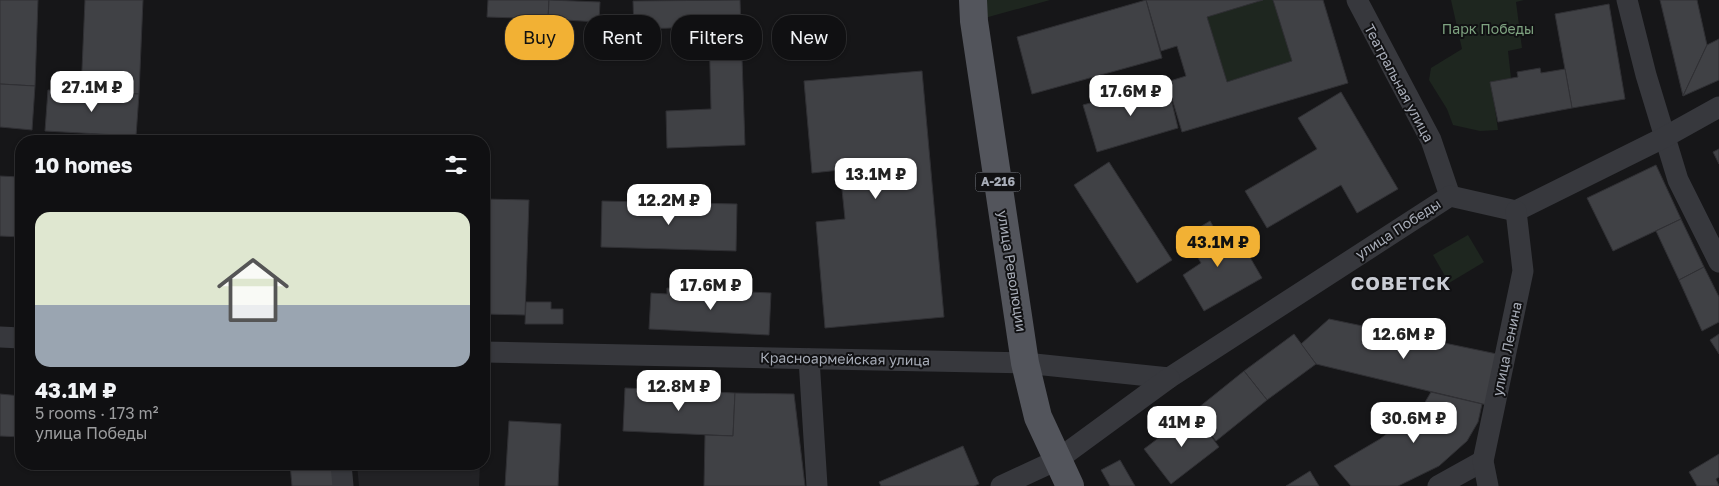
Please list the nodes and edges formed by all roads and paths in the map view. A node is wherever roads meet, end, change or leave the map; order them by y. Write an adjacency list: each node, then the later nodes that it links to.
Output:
1 (973, 0): 13 (main road, улица Революции / А-216)
2 (1357, 0): 6 (street, Театральная улица)
3 (1627, 0): 5 (street)
4 (1719, 107): 5 (street)
5 (1665, 137): 7 (street); 8 (street)
6 (1450, 196): 7 (street, улица Победы); 14 (street, улица Победы)
7 (1516, 211): 16 (street, улица Ленина)
8 (1719, 262)
9 (0, 337): 10 (street)
10 (15, 338)
11 (490, 352): 12 (street, Красноармейская улица)
12 (809, 359): 13 (street, Красноармейская улица); 19 (street)
13 (1025, 363): 14 (street); 15 (main road, А-216)
14 (1169, 378): 15 (street, улица Победы)
15 (1057, 460): 20 (street, улица Победы); 21 (main road, А-216)
16 (1483, 460): 22 (street); 23 (street, улица Ленина)
17 (341, 470): 18 (street)
18 (343, 486)
19 (817, 486)
20 (1001, 486)
21 (1070, 486)
22 (1438, 486)
23 (1488, 486)

